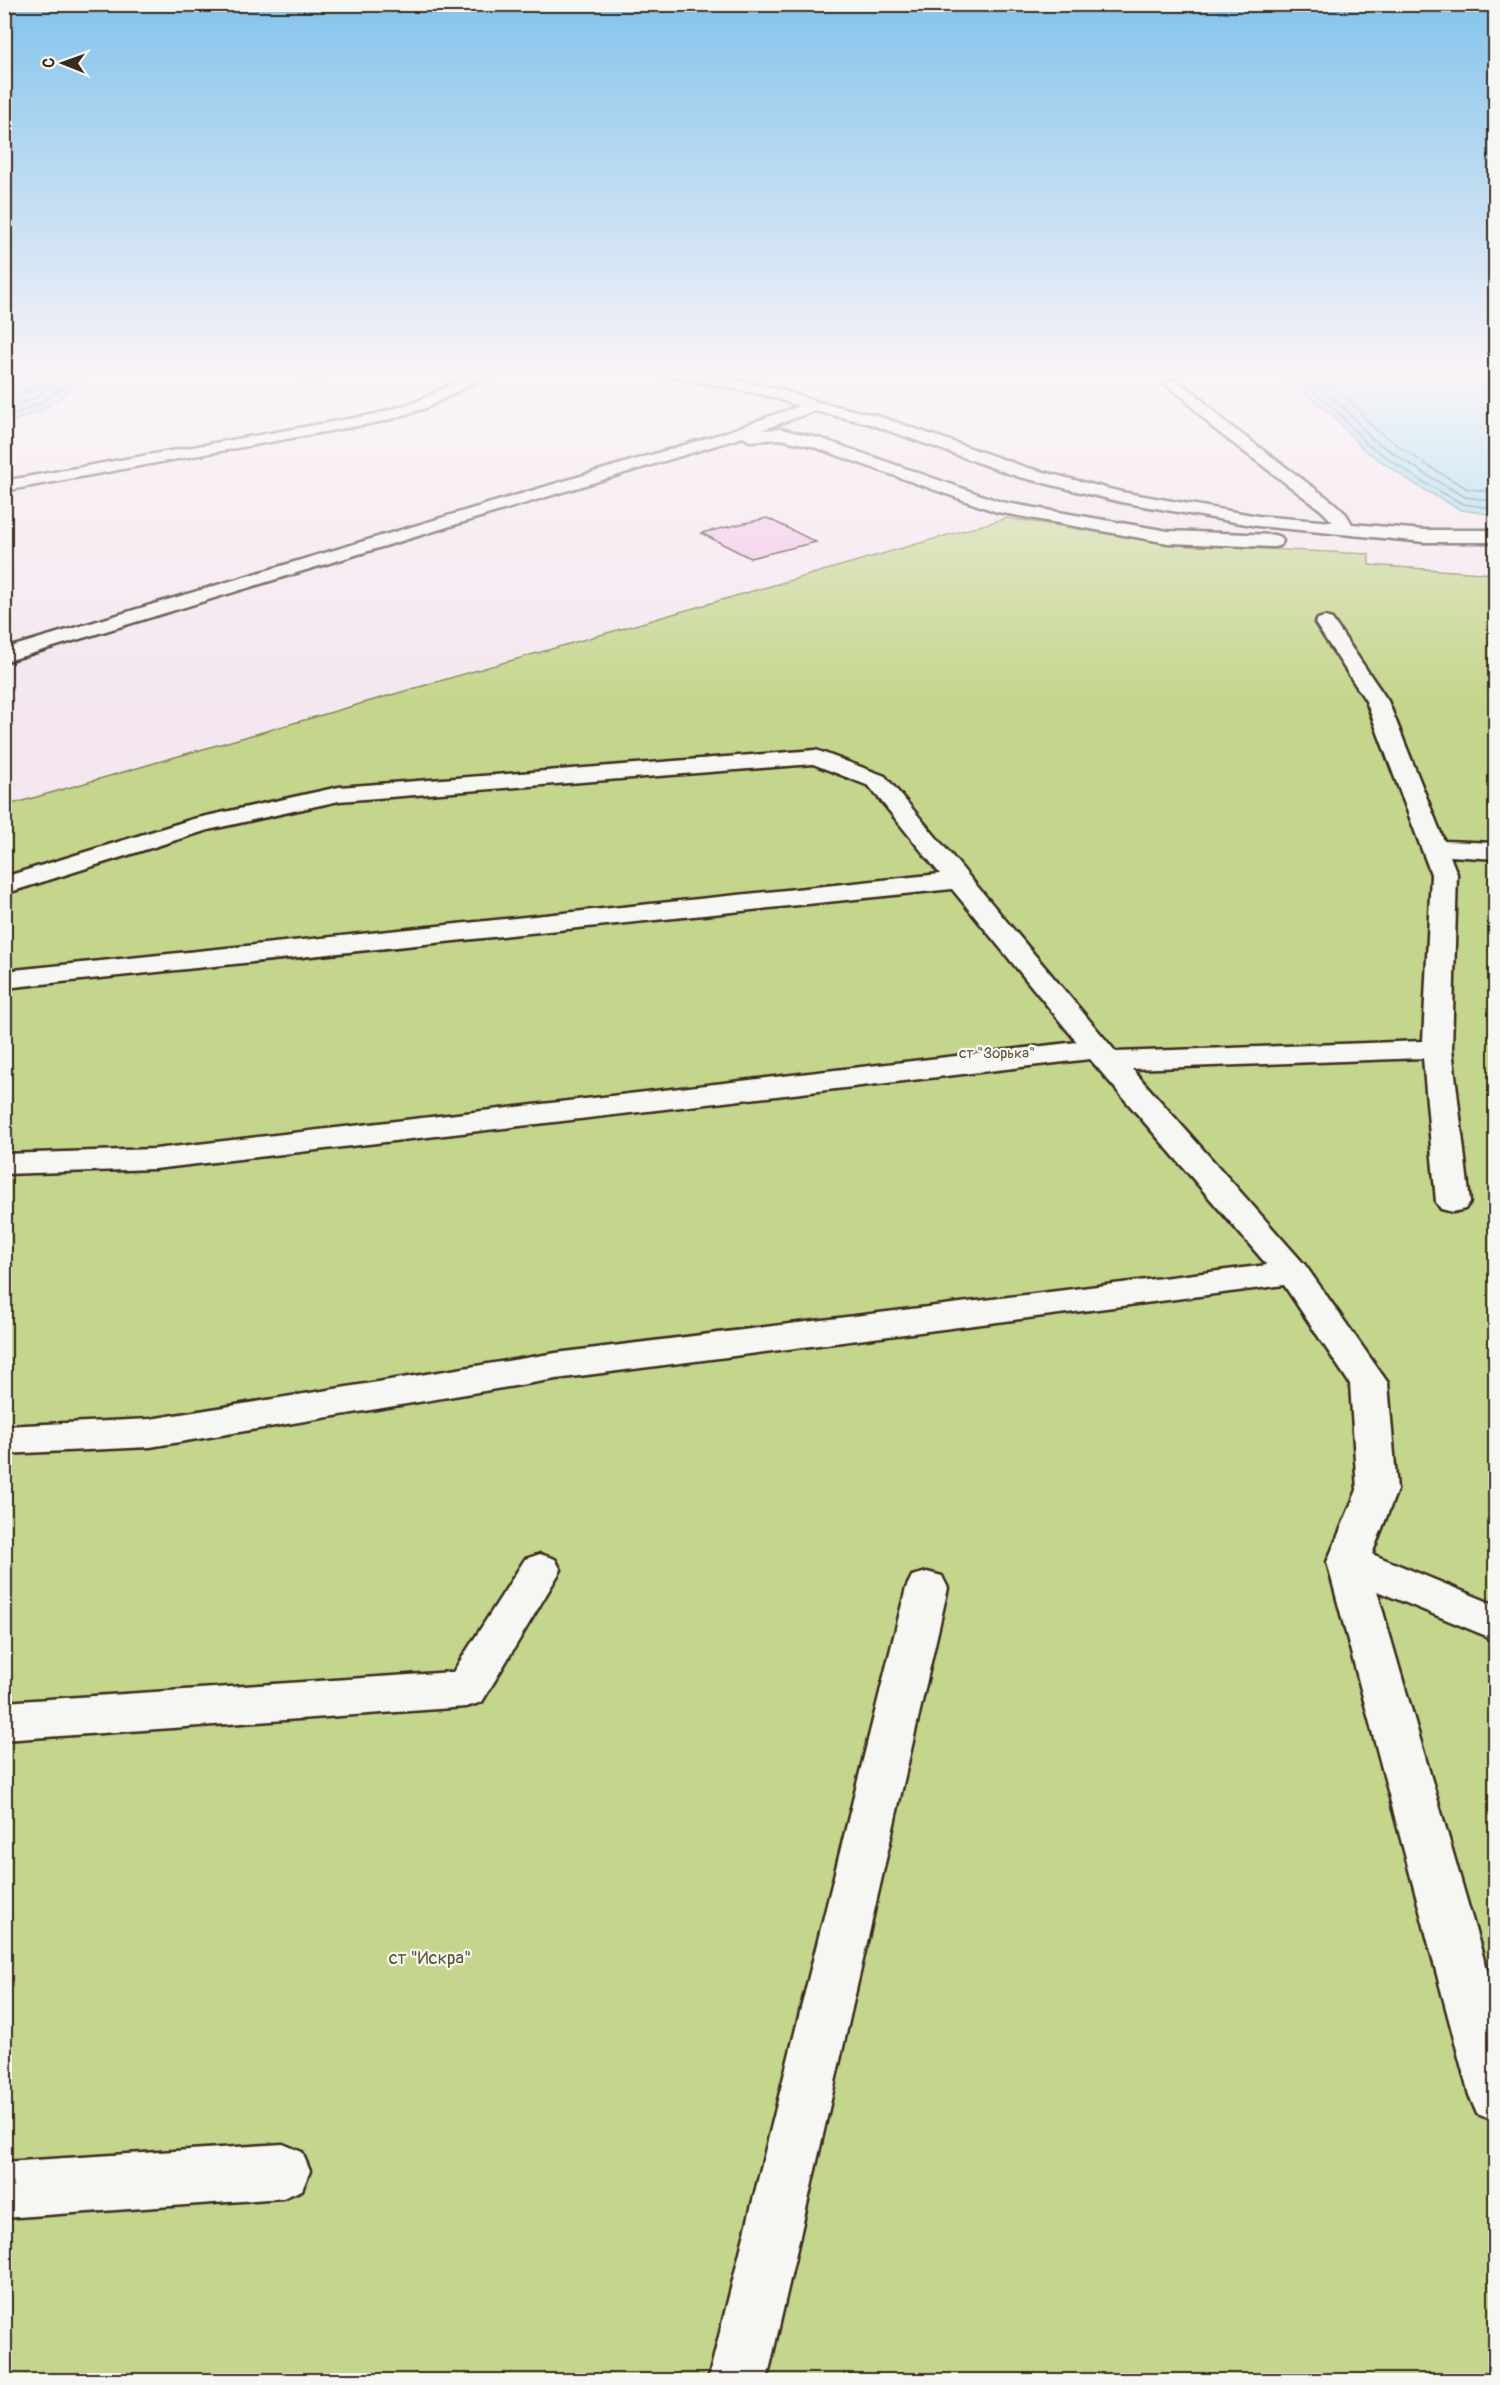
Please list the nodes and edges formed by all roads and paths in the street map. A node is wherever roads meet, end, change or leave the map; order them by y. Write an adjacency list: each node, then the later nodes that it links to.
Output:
1 (30, 481): 6 (street)
2 (581, 481): 11 (street)
3 (925, 481): 8 (street)
4 (1059, 481): 7 (street)
5 (1294, 481): 7 (street)
6 (4, 486)
7 (1347, 530): 8 (street)
8 (1371, 532): 9 (street)
9 (1496, 536)
10 (1325, 623): 12 (street)
11 (4, 656)
12 (1434, 848): 13 (street); 17 (street)
13 (1496, 851)
14 (959, 880): 15 (street); 16 (street); 18 (street)
15 (4, 886)
16 (4, 980)
17 (1437, 1049): 18 (street); 20 (street)
18 (1103, 1055): 19 (street); 21 (street)
19 (4, 1164)
20 (1453, 1202)
21 (1293, 1273): 22 (street); 23 (street)
22 (4, 1440)
23 (1348, 1562): 26 (street); 28 (street)
24 (540, 1570): 27 (street)
25 (927, 1588): 31 (street)
26 (1496, 1623)
27 (4, 1721)
28 (1496, 2095)
29 (283, 2171): 30 (street)
30 (4, 2190)
31 (737, 2380)

